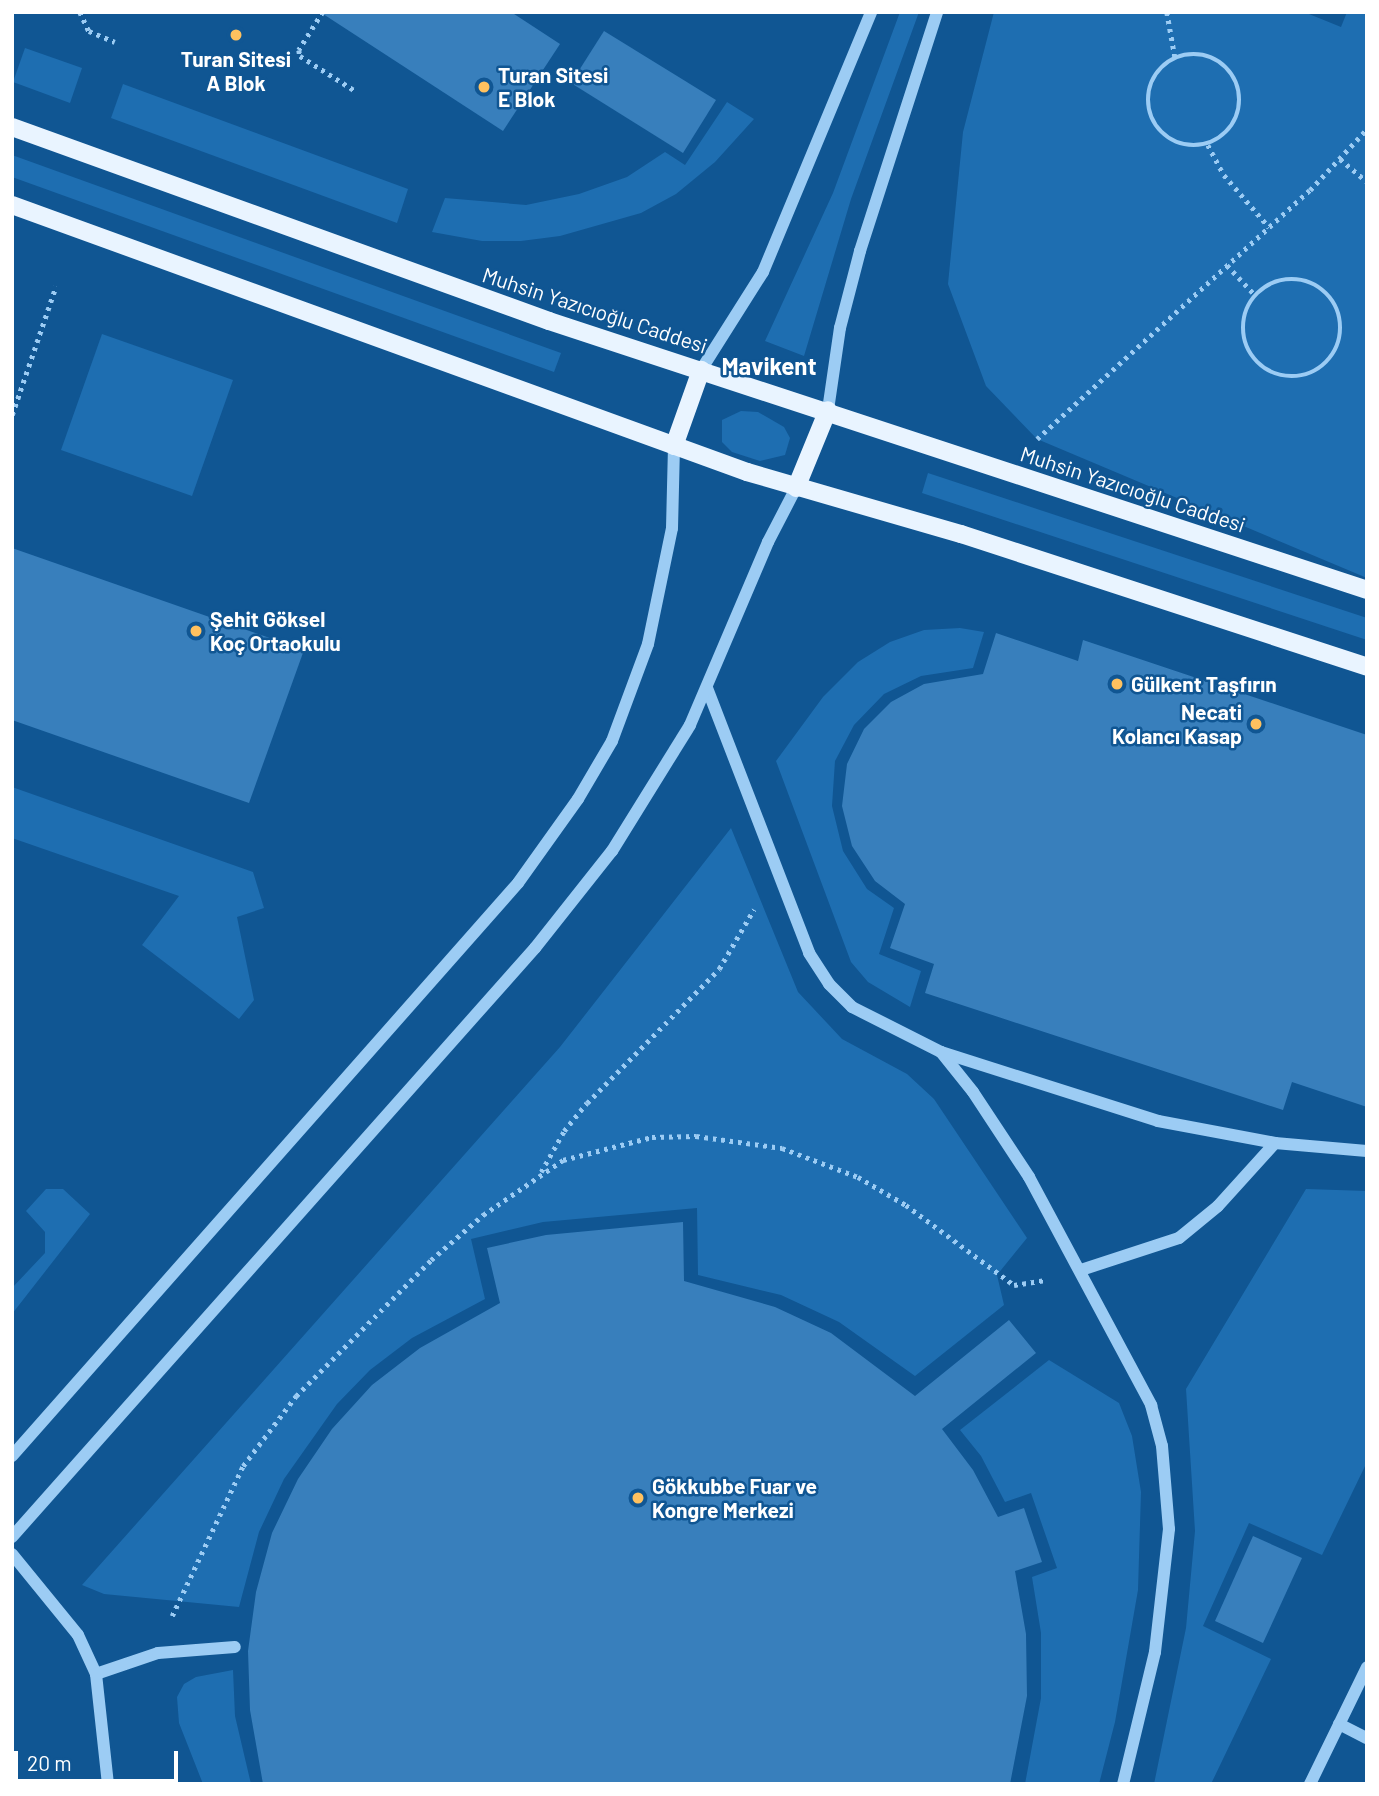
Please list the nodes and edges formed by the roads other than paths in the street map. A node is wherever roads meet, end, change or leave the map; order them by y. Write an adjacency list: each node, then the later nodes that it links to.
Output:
1 (871, 12): 5 (street)
2 (937, 12): 6 (street)
3 (12, 127): 5 (main road, Muhsin Yazıcıoğlu Caddesi)
4 (12, 205): 7 (main road)
5 (701, 370): 6 (main road, Muhsin Yazıcıoğlu Caddesi); 7 (main road)
6 (828, 410): 8 (main road); 9 (main road, Muhsin Yazıcıoğlu Caddesi)
7 (674, 446): 8 (main road); 16 (street)
8 (796, 488): 10 (main road); 11 (street)
9 (1367, 590)
10 (1367, 667)
11 (707, 688): 12 (street); 17 (street)
12 (941, 1052): 13 (street); 15 (street)
13 (1275, 1143): 14 (street); 15 (street)
14 (1367, 1151)
15 (1081, 1270): 25 (street)
16 (12, 1456)
17 (12, 1537)
18 (12, 1554): 21 (street)
19 (235, 1647): 21 (street)
20 (1367, 1667): 22 (street)
21 (96, 1674): 24 (street)
22 (1339, 1724): 23 (street); 26 (street)
23 (1367, 1738)
24 (108, 1784)
25 (1123, 1784)
26 (1310, 1784)

